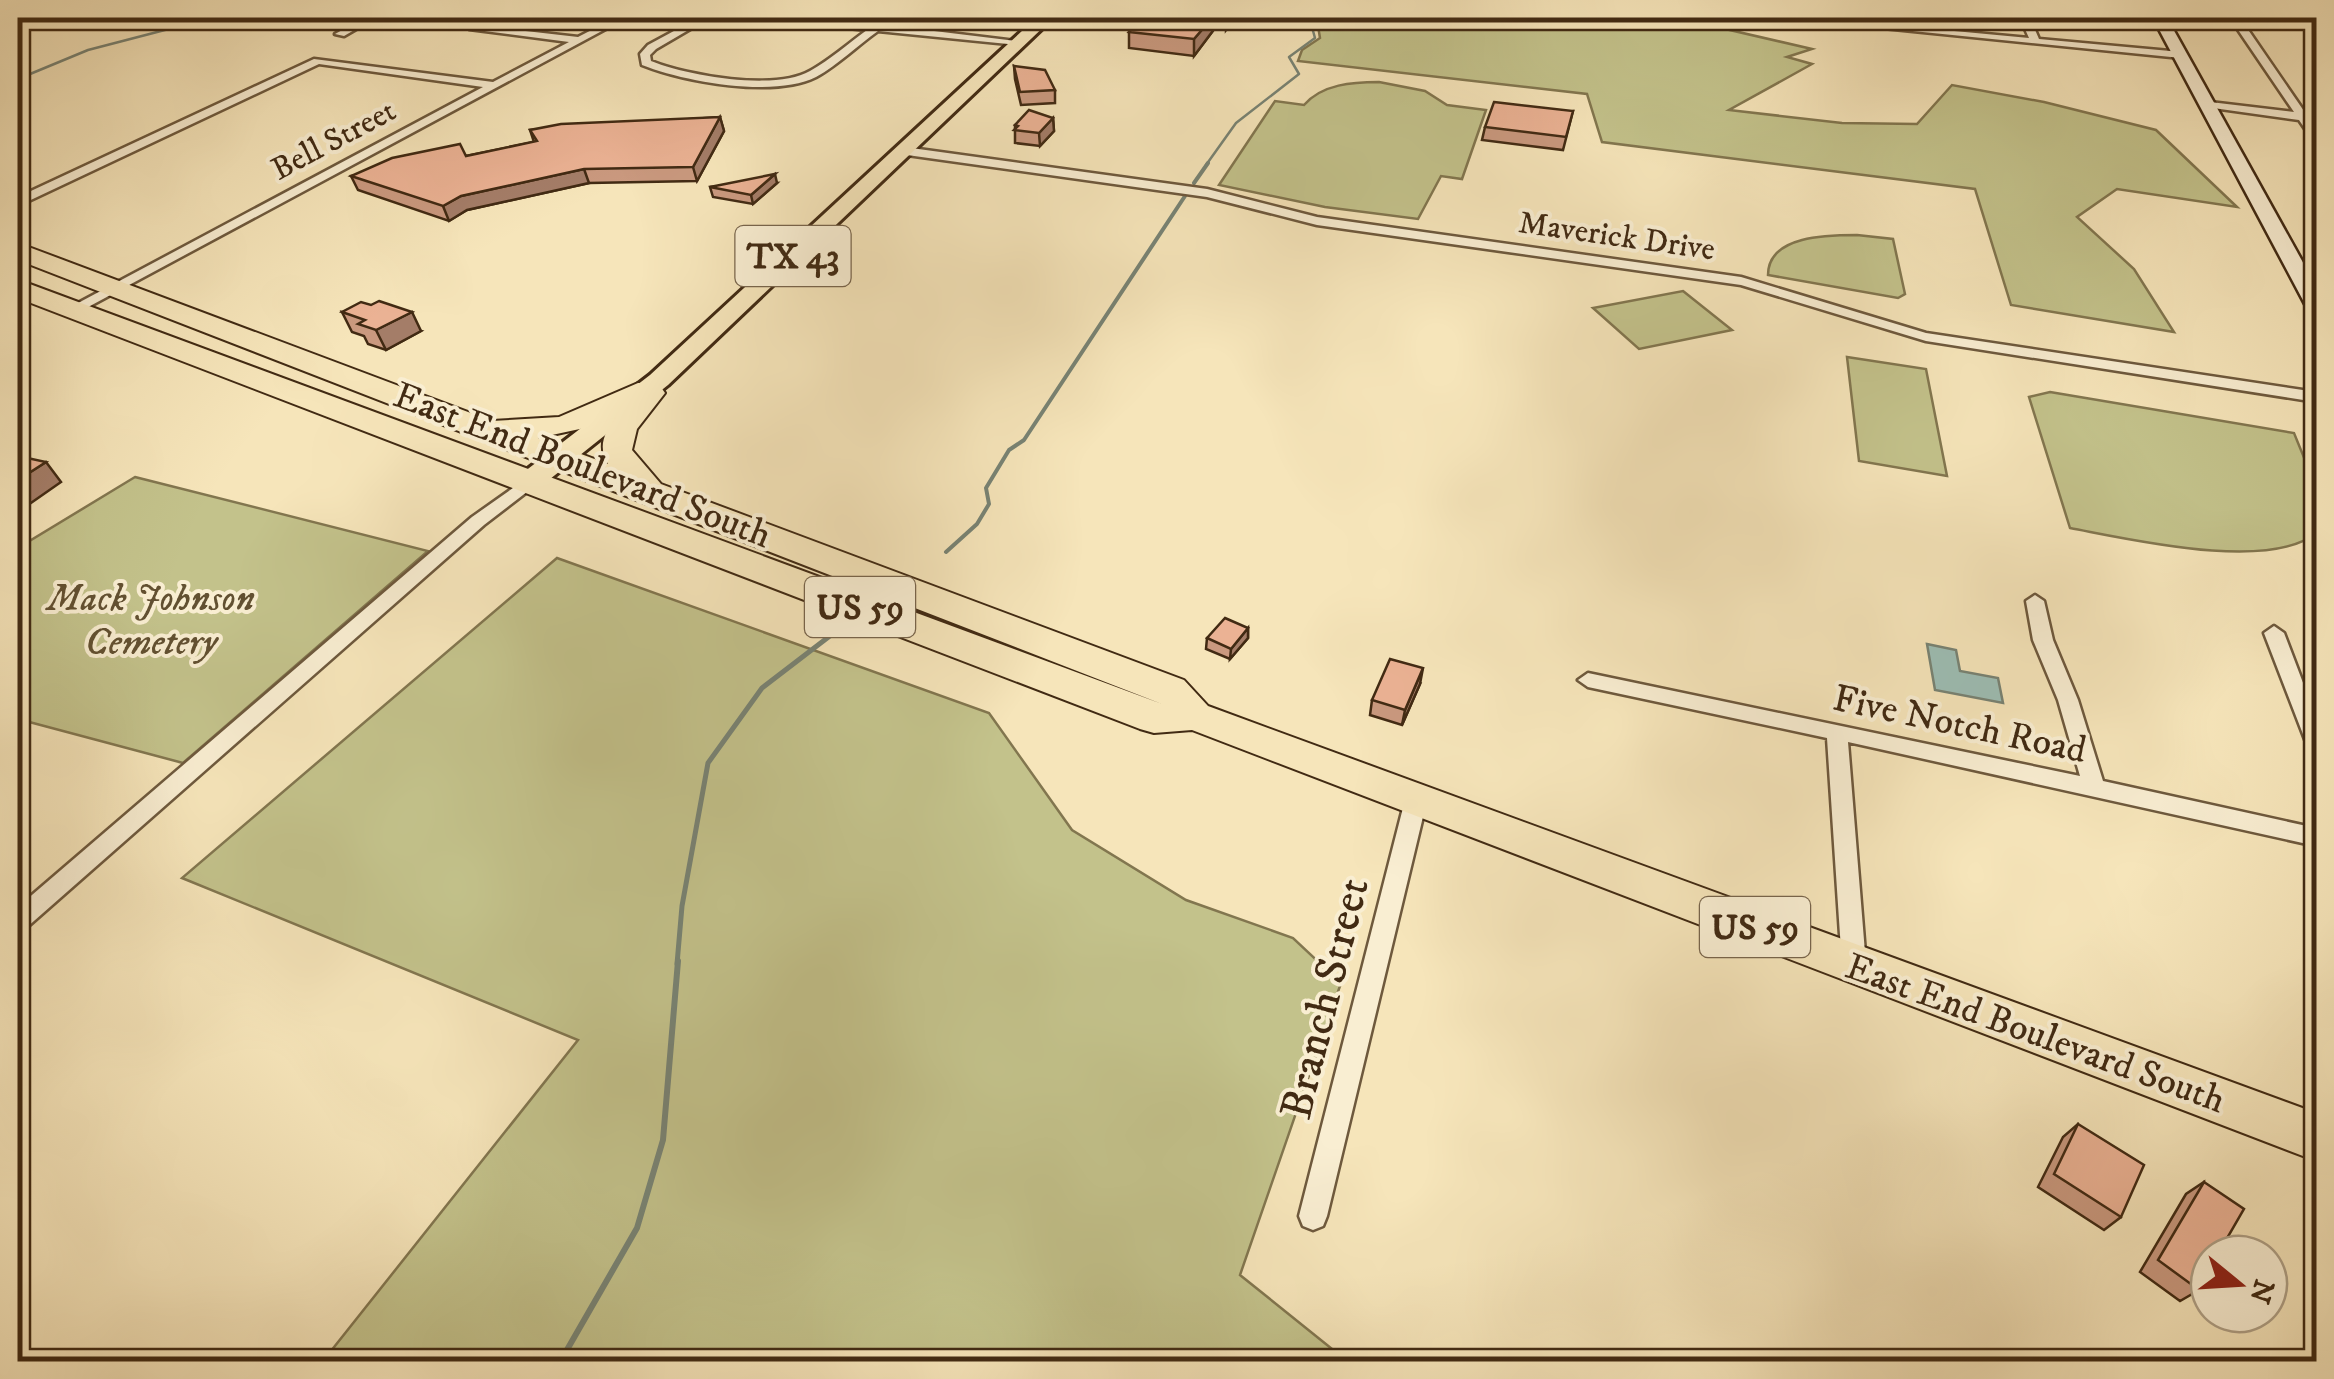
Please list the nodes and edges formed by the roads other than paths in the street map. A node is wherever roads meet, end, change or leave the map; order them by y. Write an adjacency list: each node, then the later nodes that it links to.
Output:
1 (370, 18): 15 (street)
2 (621, 18): 16 (street, Bell Street)
3 (704, 18): 13 (street)
4 (783, 18): 13 (street)
5 (889, 18): 13 (street)
6 (1045, 18): 17 (main road, TX 43)
7 (1790, 18): 14 (street)
8 (1910, 18): 14 (street)
9 (2026, 18): 18 (street)
10 (2160, 18): 19 (street)
11 (2235, 18): 22 (street)
12 (469, 26): 16 (street)
13 (874, 28): 17 (street)
14 (1914, 31): 18 (street)
15 (340, 34)
16 (578, 40): 20 (street, Bell Street)
17 (1019, 42): 24 (main road, TX 43)
18 (2036, 42): 19 (street)
19 (2181, 55): 21 (street)
20 (494, 85): 25 (street); 28 (street, Bell Street)
21 (2210, 105): 22 (street); 27 (street)
22 (2310, 118): 23 (street)
23 (2316, 137)
24 (904, 150): 32 (main road, TX 43); 33 (street, Maverick Drive)
25 (18, 202)
26 (18, 251): 28 (highway, East End Boulevard South / US 59)
27 (2307, 269): 30 (street)
28 (116, 287): 31 (street, Bell Street); 34 (highway, East End Boulevard South / US 59)
29 (18, 290): 31 (highway, East End Boulevard South / US 59)
30 (2316, 304)
31 (72, 310): 36 (highway, East End Boulevard South / US 59)
32 (653, 385): 34 (highway); 35 (main road, TX 43); 37 (highway)
33 (2316, 398)
34 (464, 418): 35 (highway, East End Boulevard South / US 59)
35 (562, 458): 36 (main road, TX 43); 37 (highway, East End Boulevard South / US 59)
36 (530, 481): 41 (highway, East End Boulevard South / US 59); 47 (street)
37 (669, 497): 41 (highway, East End Boulevard South / US 59)
38 (2035, 601): 44 (street)
39 (2274, 633): 43 (street)
40 (1588, 680): 42 (street, Five Notch Road)
41 (1194, 716): 45 (highway, East End Boulevard South / US 59)
42 (1836, 732): 44 (street, Five Notch Road); 48 (street)
43 (2316, 742)
44 (2094, 787): 46 (street, Five Notch Road)
45 (1416, 800): 48 (highway, East End Boulevard South / US 59); 50 (street, Branch Street)
46 (2316, 837)
47 (18, 922)
48 (1854, 965): 49 (highway, East End Boulevard South / US 59)
49 (2316, 1137)
50 (1313, 1216)

